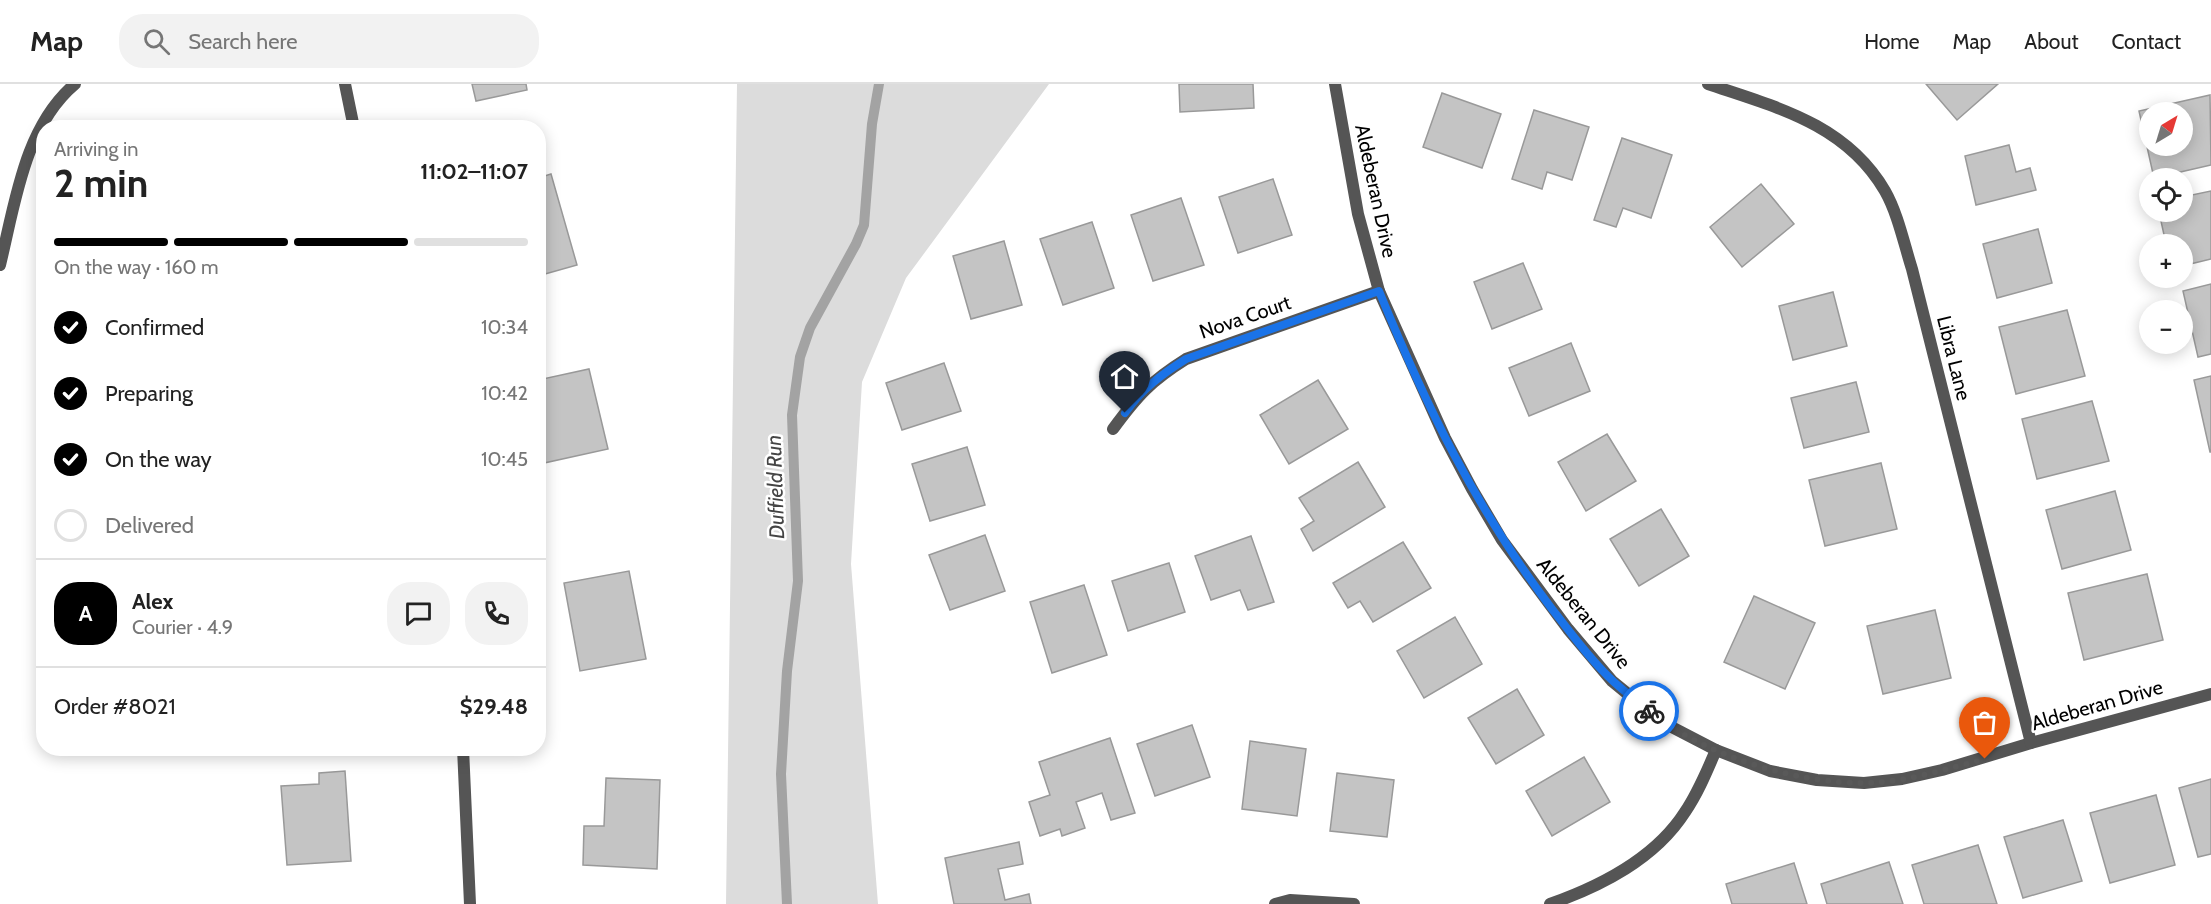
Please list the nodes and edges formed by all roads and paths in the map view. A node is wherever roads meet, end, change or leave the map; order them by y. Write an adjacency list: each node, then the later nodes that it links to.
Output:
1 (75, 84): 5 (street)
2 (345, 84): 6 (street)
3 (1335, 84): 9 (street, Aldeberan Drive)
4 (1708, 84): 12 (street, Libra Lane)
5 (45, 120)
6 (352, 120)
7 (36, 138): 8 (street)
8 (0, 265)
9 (1379, 291): 10 (street, Nova Court); 13 (street, Aldeberan Drive)
10 (1113, 429)
11 (2211, 694): 12 (street, Aldeberan Drive)
12 (2031, 743): 13 (street, Aldeberan Drive)
13 (1716, 750): 18 (street)
14 (463, 756): 15 (street)
15 (470, 904)
16 (1275, 904): 17 (street)
17 (1354, 904)
18 (1550, 904)

